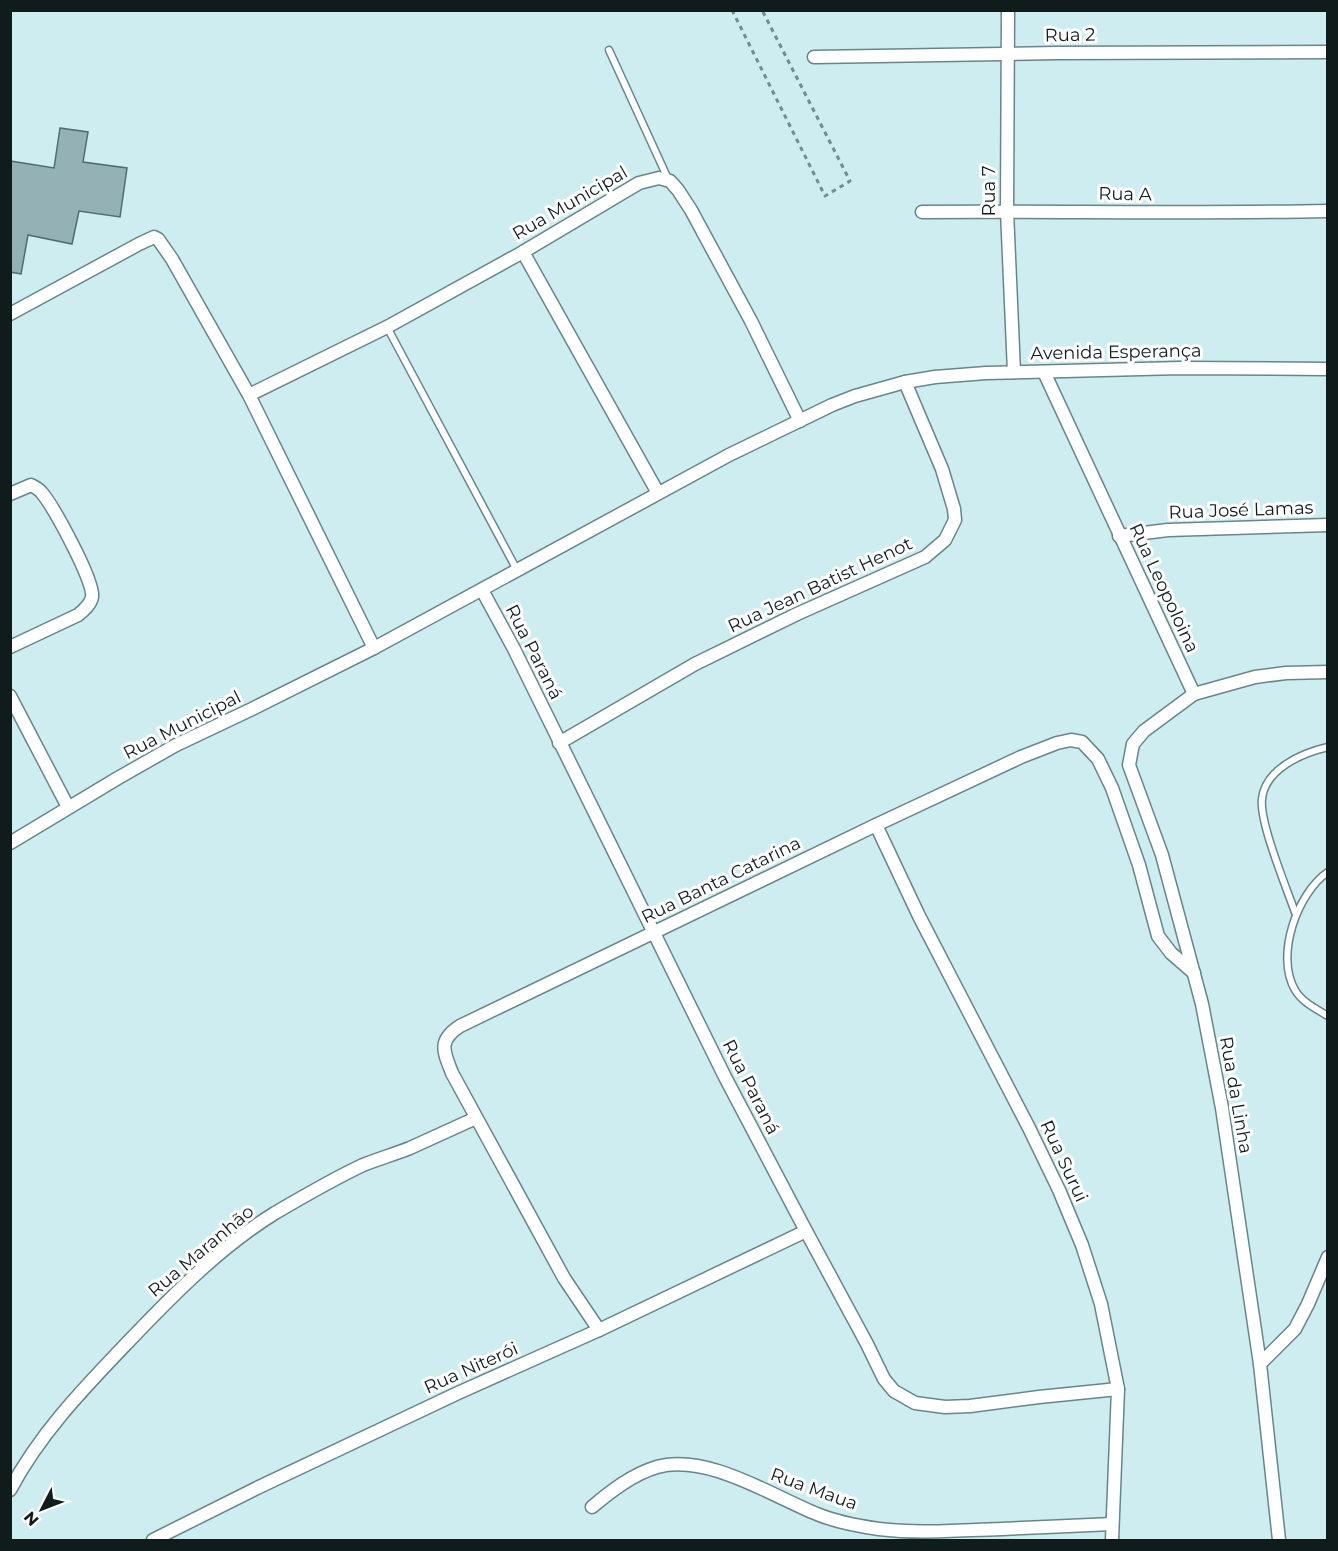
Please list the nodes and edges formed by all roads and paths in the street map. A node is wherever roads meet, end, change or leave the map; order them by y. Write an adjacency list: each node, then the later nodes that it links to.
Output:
1 (732, 10): 2 (path)
2 (762, 10)
3 (1008, 10): 6 (street, Rua 7)
4 (609, 50): 8 (lane)
5 (1328, 52): 6 (street, Rua 2)
6 (1007, 54): 7 (street, Rua 2); 11 (street, Rua 7)
7 (814, 57)
8 (670, 181): 12 (street, Rua Municipal); 20 (street)
9 (1328, 211): 11 (street, Rua A)
10 (922, 212): 11 (street, Rua A)
11 (1007, 212): 16 (street, Rua 7)
12 (523, 252): 14 (street, Rua Municipal); 21 (street)
13 (10, 314): 19 (street)
14 (387, 327): 19 (street, Rua Municipal); 25 (lane)
15 (1328, 369): 17 (street, Avenida Esperança)
16 (1014, 372): 17 (street, Avenida Esperança); 18 (street, Avenida Esperança)
17 (1044, 372): 24 (street, Rua Leopoloina)
18 (906, 382): 20 (street, Rua Municipal); 32 (street, Rua Jean Batist Henot)
19 (249, 395): 28 (street)
20 (800, 421): 21 (street, Rua Municipal)
21 (658, 493): 25 (street, Rua Municipal)
22 (10, 494): 27 (street)
23 (1328, 525): 24 (street, Rua José Lamas)
24 (1119, 536): 30 (street, Rua Leopoloina)
25 (517, 570): 26 (street, Rua Municipal)
26 (482, 590): 28 (street, Rua Municipal); 32 (street, Rua Paraná)
27 (10, 647)
28 (374, 648): 34 (street, Rua Municipal)
29 (1328, 672): 30 (street)
30 (1194, 694): 40 (street, Rua da Linha)
31 (10, 696): 34 (street)
32 (559, 743): 39 (street, Rua Paraná)
33 (1328, 747): 38 (lane)
34 (68, 807): 36 (street, Rua Municipal)
35 (876, 825): 39 (street, Rua Banta Catarina); 40 (street, Rua Banta Catarina); 47 (street, Rua Surui)
36 (10, 843)
37 (1328, 872): 38 (lane)
38 (1296, 915): 41 (lane)
39 (654, 932): 42 (street, Rua Banta Catarina); 43 (street, Rua Paraná)
40 (1194, 973): 46 (street, Rua da Linha)
41 (1328, 1016)
42 (476, 1118): 45 (street, Rua Banta Catarina); 48 (street, Rua Maranhão)
43 (806, 1231): 45 (street, Rua Niterói); 47 (street, Rua Paraná)
44 (1328, 1257): 46 (street)
45 (599, 1330): 51 (street, Rua Niterói)
46 (1260, 1364): 53 (street, Rua da Linha)
47 (1118, 1389): 50 (street, Rua Surui)
48 (10, 1490)
49 (592, 1507): 50 (street, Rua Maua)
50 (1112, 1524): 52 (street, Rua Surui)
51 (153, 1540)
52 (1112, 1540)
53 (1280, 1540)

